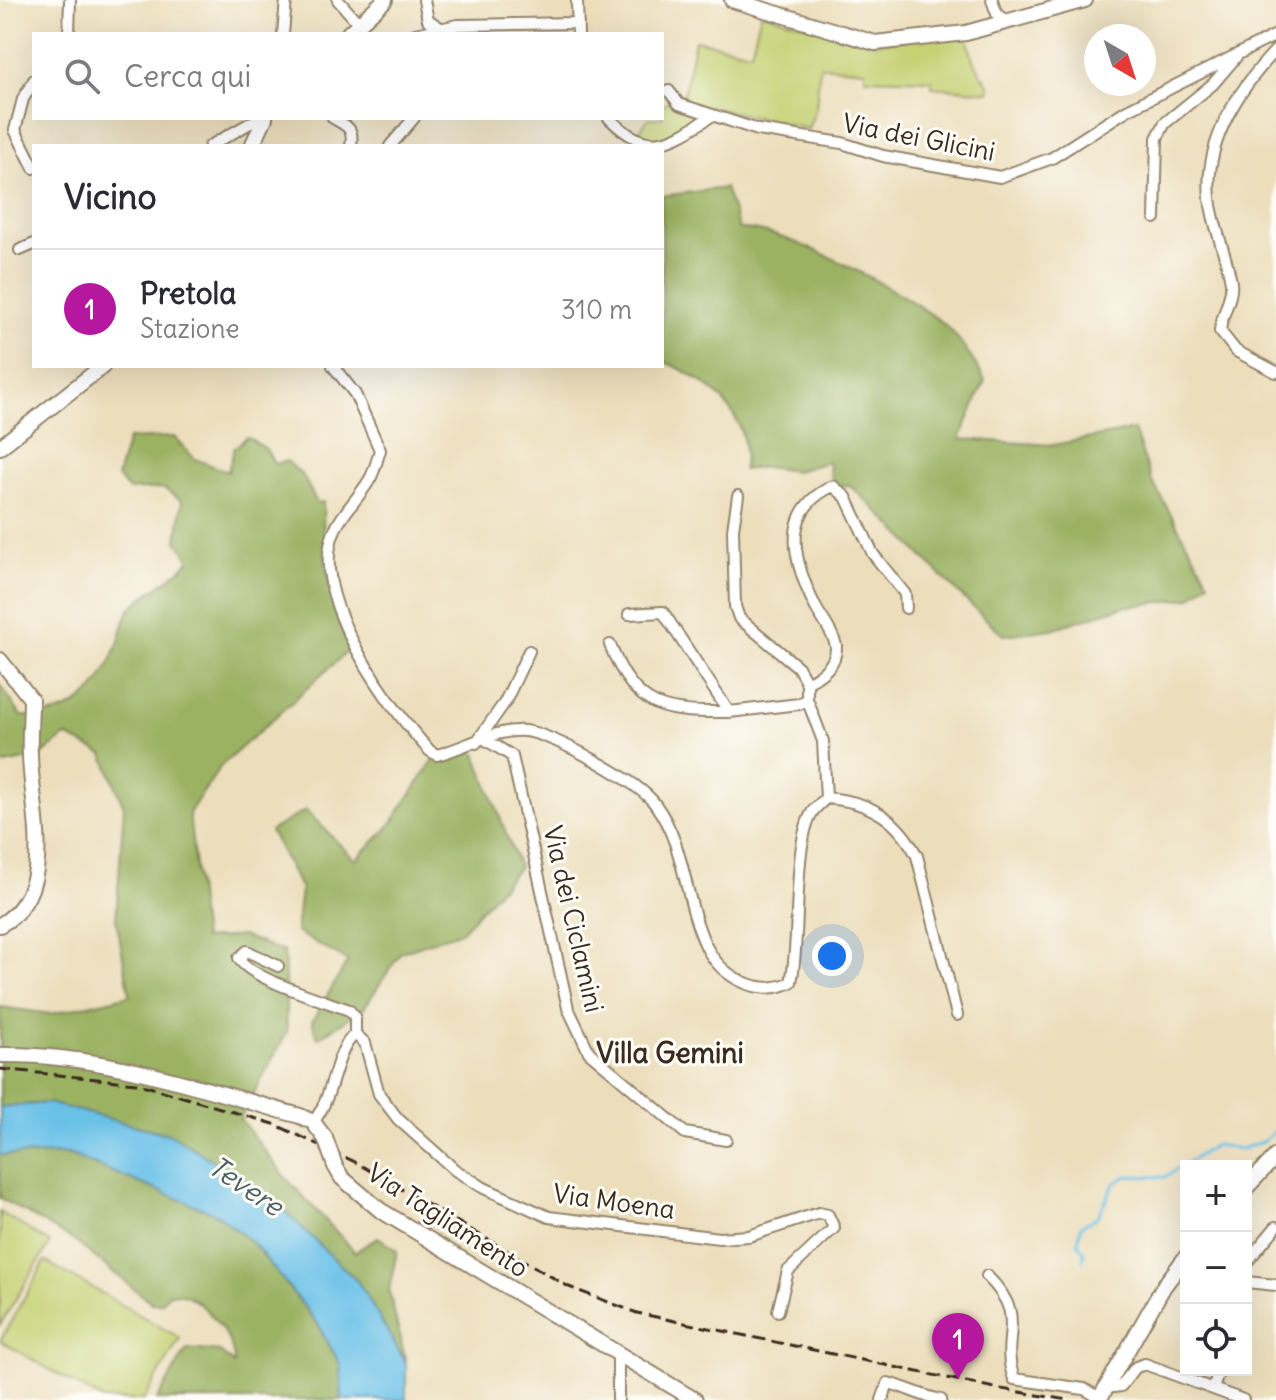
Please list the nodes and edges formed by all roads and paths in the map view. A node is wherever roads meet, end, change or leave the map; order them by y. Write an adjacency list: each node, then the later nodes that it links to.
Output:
1 (70, 0): 14 (street)
2 (286, 0): 15 (street)
3 (338, 0): 13 (street)
4 (385, 0): 13 (street)
5 (424, 0): 11 (street)
6 (732, 0): 10 (street)
7 (992, 0): 10 (street)
8 (1085, 0): 10 (street)
9 (577, 1): 12 (street)
10 (1008, 22)
11 (439, 27): 12 (street); 16 (street)
12 (578, 28)
13 (354, 29)
14 (69, 32)
15 (283, 32)
16 (422, 32)
17 (1276, 35): 19 (street, Via dei Glicini)
18 (1276, 50): 40 (street)
19 (1237, 56): 22 (street, Via dei Glicini); 35 (street, Via dei Glicini)
20 (32, 83): 34 (street)
21 (669, 91): 22 (street, Via dei Glicini)
22 (711, 116): 33 (street)
23 (258, 120): 28 (street)
24 (261, 120): 29 (street)
25 (337, 120): 30 (street)
26 (412, 120): 31 (street)
27 (612, 120): 32 (street)
28 (214, 144)
29 (253, 144)
30 (351, 144)
31 (392, 144)
32 (649, 144)
33 (656, 144)
34 (32, 164)
35 (1155, 218)
36 (32, 245): 37 (street)
37 (20, 250)
38 (101, 368): 41 (street)
39 (335, 368): 51 (street)
40 (1276, 372)
41 (0, 447)
42 (738, 496): 48 (street)
43 (906, 608): 48 (street)
44 (629, 614): 50 (street)
45 (610, 645): 50 (street)
46 (529, 651): 51 (street)
47 (0, 660): 53 (street)
48 (807, 683): 49 (street)
49 (807, 699): 50 (street); 52 (street)
50 (729, 712)
51 (481, 742): 52 (street); 59 (street, Via dei Ciclamini)
52 (826, 798): 55 (street)
53 (0, 925)
54 (278, 966): 56 (street, Via Moena)
55 (957, 1015)
56 (355, 1034): 58 (street); 68 (street, Via Moena)
57 (0, 1055): 58 (street)
58 (313, 1122): 69 (street, Via Tagliamento, bridge)
59 (726, 1140)
60 (1276, 1156): 61 (street)
61 (1252, 1182)
62 (1276, 1227): 63 (street)
63 (1252, 1256)
64 (1180, 1265): 72 (street)
65 (987, 1276): 72 (street)
66 (1252, 1283): 67 (street)
67 (1276, 1285)
68 (778, 1311)
69 (618, 1355): 73 (street); 74 (street, Via Tagliamento)
70 (1217, 1376): 71 (street)
71 (1213, 1389): 72 (street); 77 (street)
72 (1102, 1396)
73 (618, 1400)
74 (695, 1400)
75 (882, 1400): 76 (street)
76 (941, 1400)
77 (1243, 1400)

